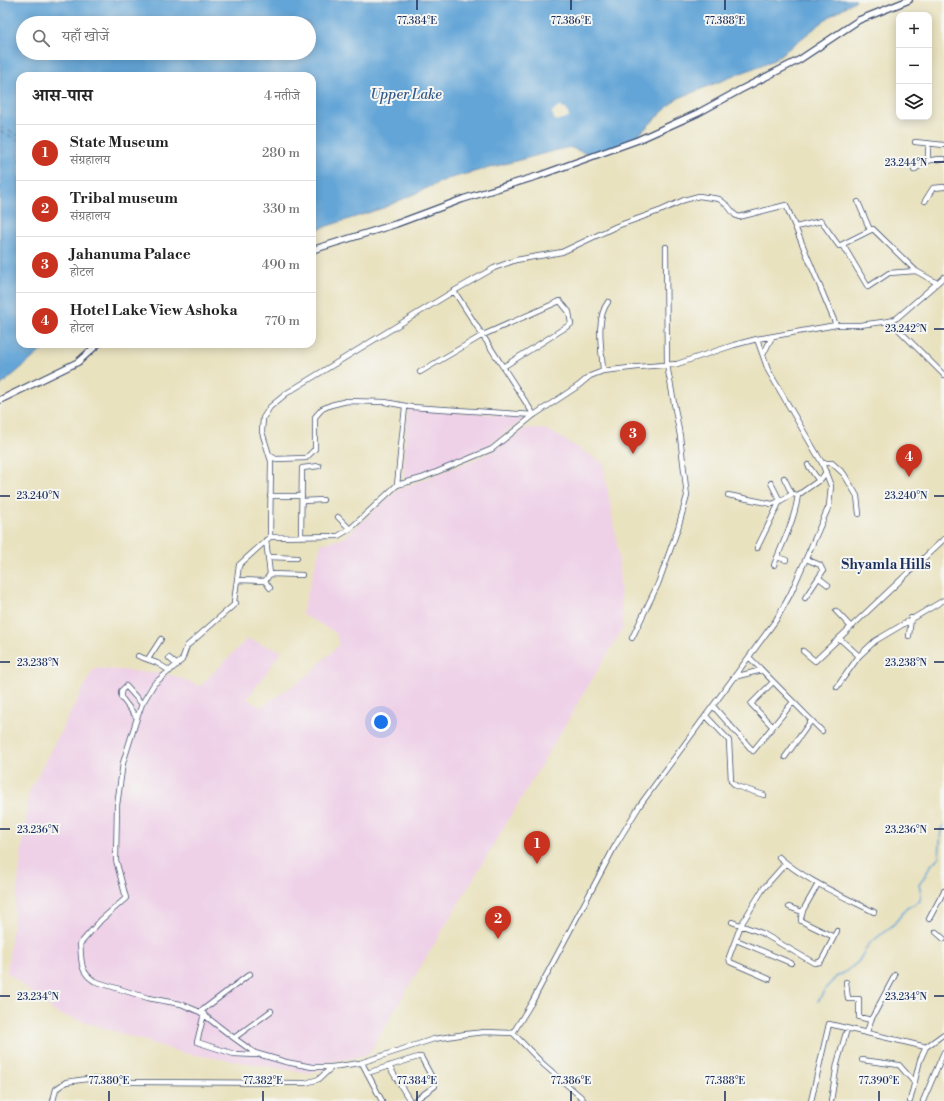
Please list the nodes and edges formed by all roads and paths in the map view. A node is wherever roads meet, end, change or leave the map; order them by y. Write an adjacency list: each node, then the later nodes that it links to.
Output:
1 (909, 0): 15 (street)
2 (915, 142): 3 (street)
3 (928, 143): 4 (street); 6 (street)
4 (944, 145)
5 (944, 159): 6 (street)
6 (928, 160): 7 (street)
7 (914, 170)
8 (944, 187): 9 (street)
9 (925, 201)
10 (858, 202): 12 (street)
11 (796, 227): 13 (street); 19 (street); 22 (street)
12 (870, 230): 13 (street); 16 (street)
13 (843, 245): 16 (street)
14 (666, 247): 28 (street)
15 (316, 249)
16 (916, 271): 18 (street)
17 (944, 277): 18 (street)
18 (937, 283): 21 (street)
19 (454, 291): 23 (street); 36 (street)
20 (608, 302): 30 (street)
21 (890, 321): 22 (street); 32 (street)
22 (836, 325): 24 (street)
23 (483, 335): 29 (street); 29 (street); 31 (street)
24 (772, 337): 25 (street); 27 (street)
25 (757, 339): 27 (street); 28 (street)
26 (94, 348): 33 (street)
27 (763, 355): 37 (street)
28 (666, 366): 30 (street); 78 (street)
29 (503, 367): 35 (street)
30 (603, 371): 35 (street)
31 (420, 372)
32 (944, 374)
33 (0, 400)
34 (405, 407): 35 (street); 36 (street); 44 (street)
35 (534, 415): 44 (street)
36 (269, 455): 48 (street)
37 (822, 463): 40 (street); 52 (street)
38 (808, 464): 42 (street)
39 (318, 466): 49 (street)
40 (826, 472): 42 (street); 62 (street)
41 (784, 478): 45 (street)
42 (818, 481): 47 (street)
43 (771, 483): 51 (street)
44 (397, 485): 54 (street)
45 (792, 494): 47 (street); 51 (street)
46 (728, 495): 51 (street)
47 (798, 495): 60 (street)
48 (270, 496): 49 (street); 56 (street)
49 (302, 499): 50 (street); 55 (street)
50 (324, 500)
51 (780, 502): 58 (street)
52 (859, 514)
53 (338, 517): 54 (street)
54 (350, 529): 55 (street)
55 (301, 537): 56 (street)
56 (268, 538): 59 (street); 68 (street)
57 (944, 539): 76 (street)
58 (756, 548)
59 (268, 557): 61 (street); 65 (street)
60 (777, 557): 63 (street); 64 (street)
61 (297, 558)
62 (806, 559): 67 (street); 84 (street)
63 (786, 560)
64 (774, 565)
65 (270, 574): 66 (street); 69 (street)
66 (302, 575)
67 (819, 578): 70 (street); 72 (street)
68 (237, 580): 69 (street); 87 (street)
69 (265, 580): 71 (street)
70 (828, 585)
71 (270, 588)
72 (805, 598)
73 (944, 600): 75 (street)
74 (836, 612): 76 (street)
75 (911, 618): 77 (street); 83 (street)
76 (851, 627): 79 (street)
77 (909, 636)
78 (632, 638)
79 (839, 638): 81 (street); 83 (street)
80 (161, 639): 86 (street)
81 (803, 651)
82 (138, 656): 86 (street)
83 (859, 656): 92 (street)
84 (749, 657): 88 (street); 90 (street)
85 (169, 658): 87 (street)
86 (148, 659): 89 (street)
87 (177, 665): 89 (street)
88 (762, 670): 90 (street); 91 (street)
89 (170, 671): 94 (street)
90 (734, 677): 95 (street)
91 (773, 682): 93 (street); 99 (street)
92 (837, 686)
93 (793, 702): 98 (street); 99 (street)
94 (142, 704): 97 (street); 97 (street)
95 (713, 706): 96 (street); 99 (street)
96 (706, 716): 102 (street); 128 (street)
97 (137, 718): 124 (street)
98 (811, 720): 100 (street); 101 (street)
99 (772, 726)
100 (822, 731)
101 (785, 757)
102 (764, 795)
103 (779, 857): 104 (street)
104 (786, 863): 105 (street); 112 (street)
105 (818, 884): 108 (street); 109 (street)
106 (944, 892): 110 (street)
107 (789, 907): 108 (street)
108 (803, 911): 115 (street)
109 (874, 912)
110 (929, 920)
111 (732, 922): 112 (street)
112 (741, 925): 115 (street); 117 (street)
113 (837, 931): 115 (street)
114 (936, 932): 116 (street)
115 (834, 937)
116 (944, 938)
117 (736, 940): 118 (street); 121 (street)
118 (791, 963)
119 (250, 974): 124 (street)
120 (895, 975): 125 (street)
121 (769, 979)
122 (846, 982): 125 (street)
123 (271, 1011): 130 (street)
124 (202, 1013): 130 (street); 133 (street)
125 (871, 1020): 127 (street)
126 (847, 1029): 127 (street); 145 (street); 146 (street)
127 (867, 1032): 131 (street)
128 (513, 1033): 135 (street); 144 (street)
129 (944, 1034): 131 (street)
130 (234, 1038): 133 (street)
131 (926, 1047): 139 (street)
132 (944, 1052): 148 (street)
133 (261, 1055): 137 (street)
134 (862, 1060): 139 (street)
135 (362, 1063): 137 (street); 138 (street)
136 (389, 1066): 138 (street); 142 (street); 143 (street)
137 (332, 1067): 140 (street)
138 (367, 1073): 141 (street)
139 (914, 1082): 147 (street)
140 (53, 1101)
141 (382, 1101)
142 (410, 1101)
143 (414, 1101)
144 (584, 1101)
145 (810, 1101)
146 (831, 1101)
147 (910, 1101)
148 (923, 1101)

